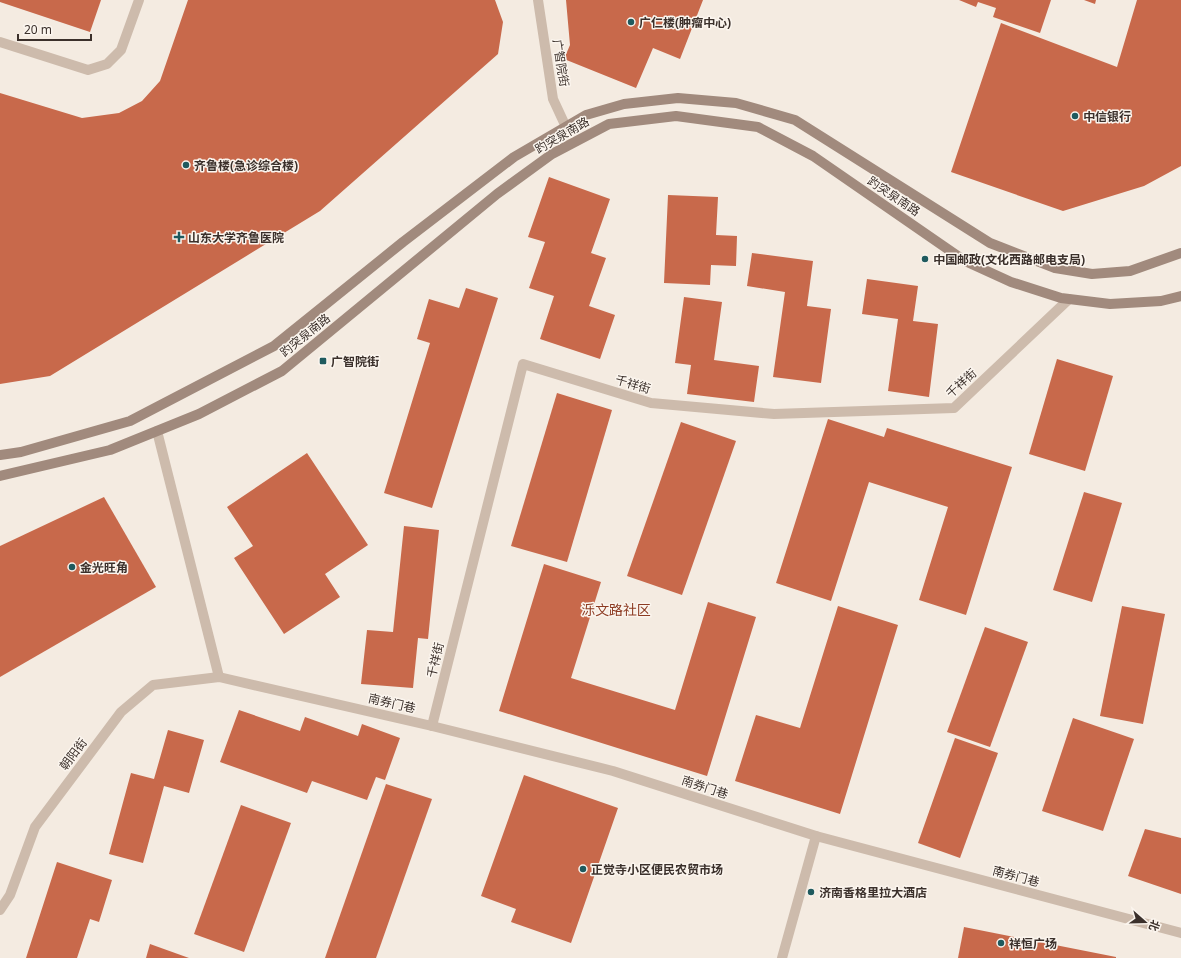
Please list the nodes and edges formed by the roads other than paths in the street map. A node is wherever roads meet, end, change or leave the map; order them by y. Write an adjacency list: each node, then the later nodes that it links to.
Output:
1 (139, 0): 3 (street)
2 (538, 0): 4 (street, 广智院街)
3 (0, 42)
4 (566, 127): 5 (main road, 趵突泉南路); 9 (main road, 趵突泉南路)
5 (1181, 253)
6 (1181, 296): 7 (main road, 趵突泉南路)
7 (1069, 299): 8 (main road, 趵突泉南路); 12 (street, 千祥街)
8 (157, 431): 10 (main road, 趵突泉南路); 11 (street)
9 (0, 455)
10 (0, 476)
11 (219, 677): 12 (street, 南券门巷); 14 (street, 朝阳街)
12 (432, 726): 13 (street, 南券门巷)
13 (816, 836): 15 (street, 南券门巷); 16 (street)
14 (0, 910)
15 (1181, 933)
16 (782, 958)

